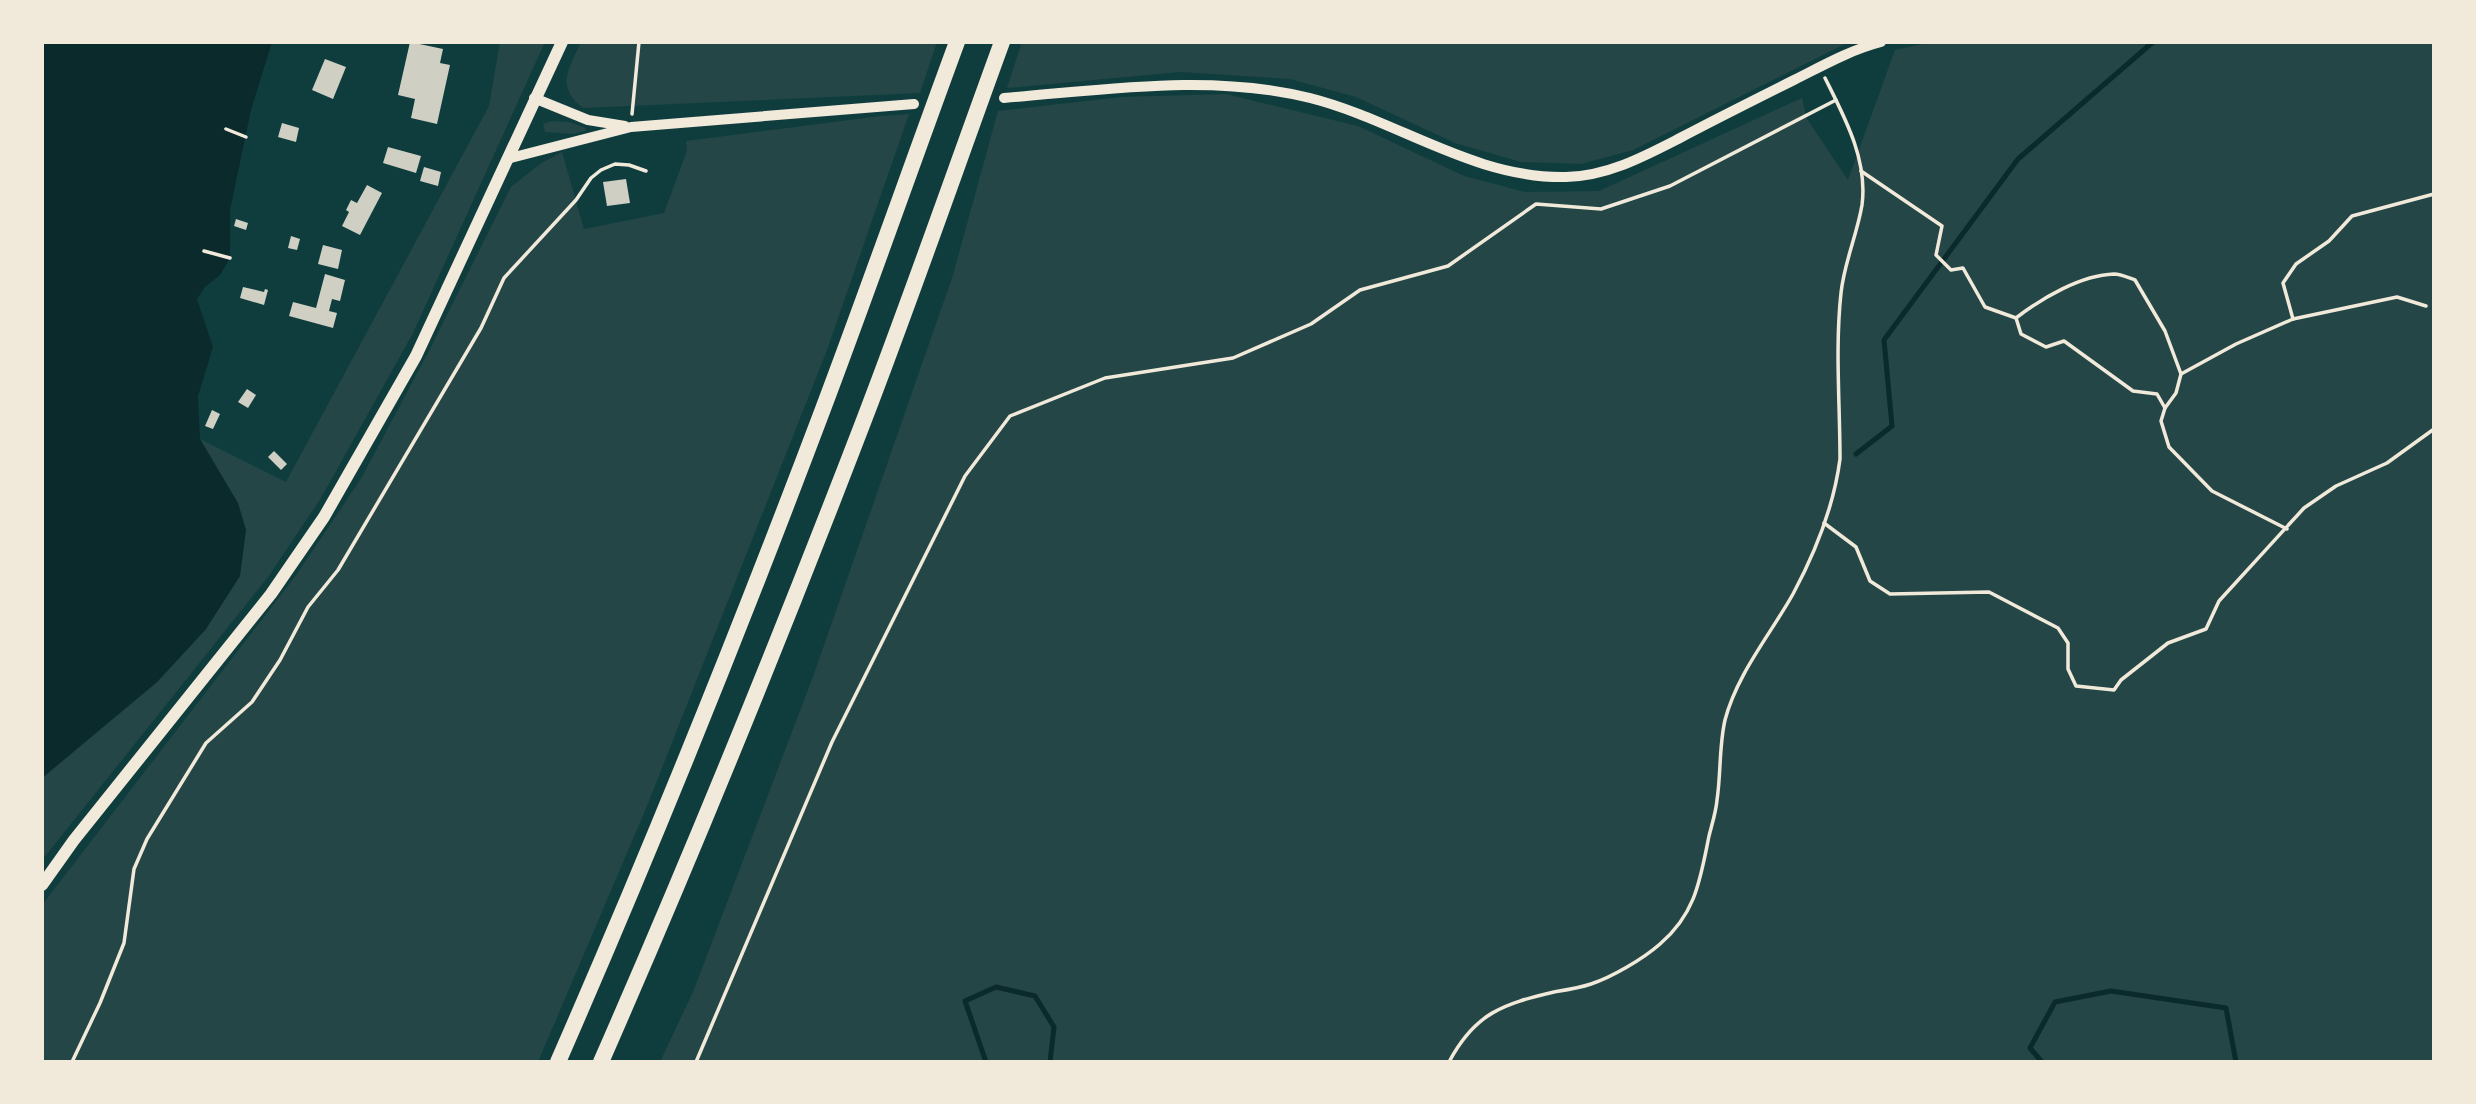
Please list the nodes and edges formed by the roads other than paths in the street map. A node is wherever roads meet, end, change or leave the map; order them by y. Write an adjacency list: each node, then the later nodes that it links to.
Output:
1 (562, 42): 5 (main road)
2 (957, 42): 11 (highway)
3 (1002, 42): 12 (highway)
4 (1881, 42): 6 (street)
5 (534, 98): 8 (street); 9 (main road)
6 (1004, 98)
7 (914, 104): 8 (street)
8 (631, 127): 9 (street)
9 (507, 159): 10 (main road)
10 (42, 885)
11 (558, 1062)
12 (601, 1062)

